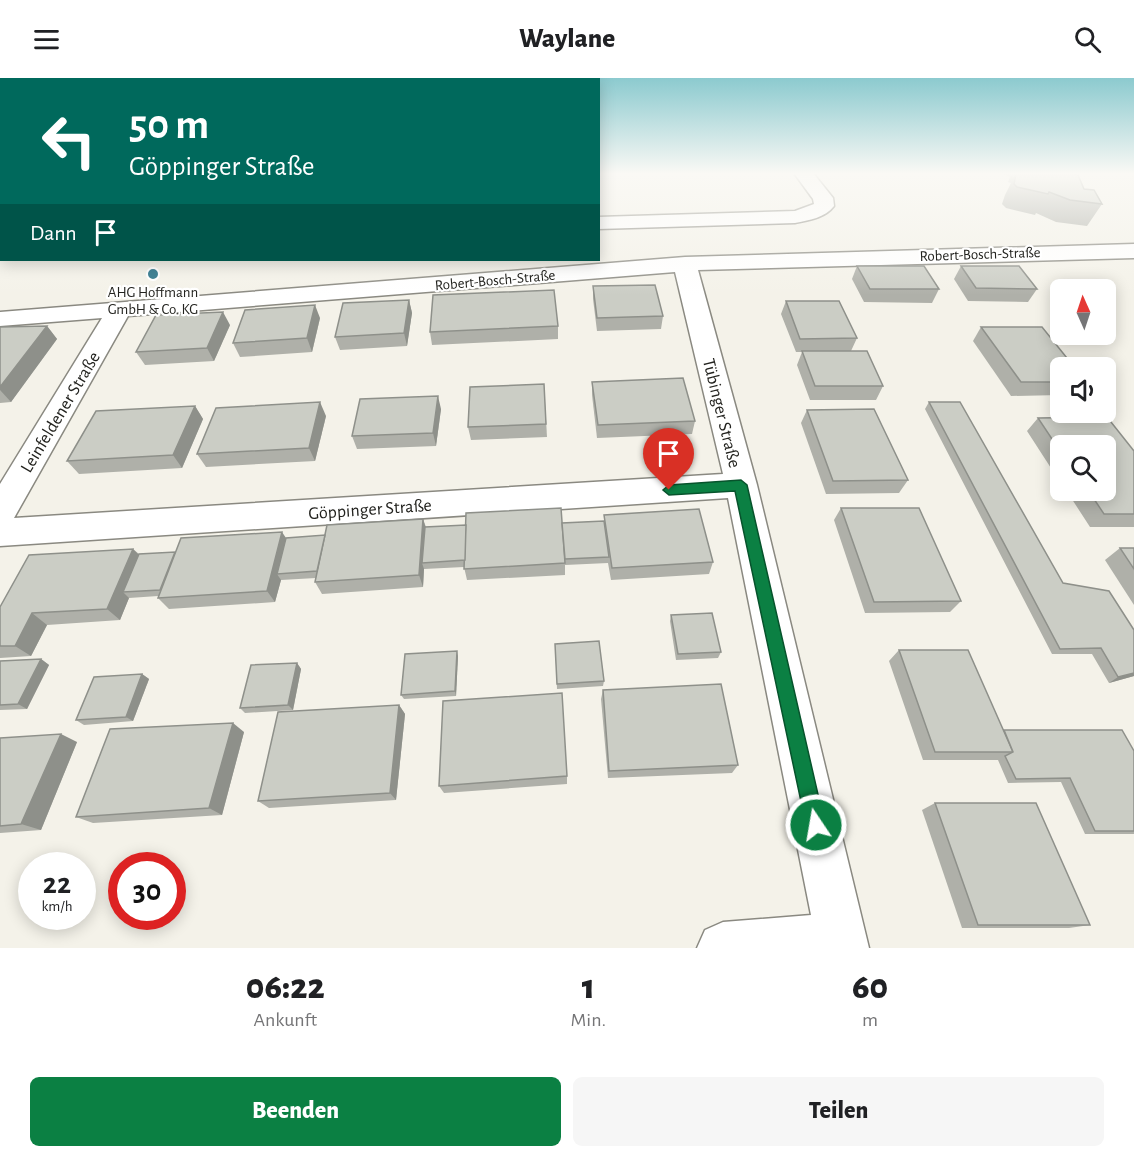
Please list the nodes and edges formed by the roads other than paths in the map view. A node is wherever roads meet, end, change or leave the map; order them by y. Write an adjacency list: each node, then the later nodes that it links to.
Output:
1 (809, 214): 2 (street)
2 (600, 223)
3 (1134, 251): 4 (street, Robert-Bosch-Straße)
4 (685, 264): 5 (street, Robert-Bosch-Straße); 7 (street, Tübinger Straße)
5 (119, 311): 6 (street, Robert-Bosch-Straße); 8 (street, Leinfeldener Straße)
6 (0, 319)
7 (741, 485): 9 (street, Göppinger Straße); 10 (street, Tübinger Straße)
8 (0, 513)
9 (0, 532)
10 (842, 943): 11 (street)
11 (723, 948)

